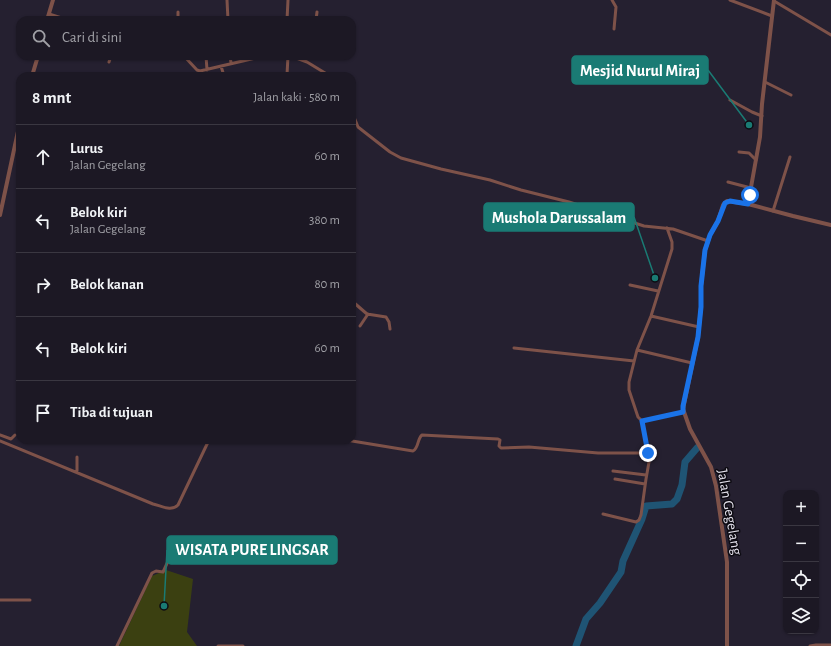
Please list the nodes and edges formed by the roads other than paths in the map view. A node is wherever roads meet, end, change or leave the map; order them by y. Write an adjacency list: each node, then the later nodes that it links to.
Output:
1 (53, 0): 9 (street)
2 (227, 0): 12 (street)
3 (288, 0): 13 (street)
4 (612, 0): 16 (street)
5 (730, 0): 15 (street)
6 (774, 0): 15 (street); 17 (street)
7 (178, 12): 11 (street)
8 (317, 12): 14 (street)
9 (49, 14): 10 (street)
10 (55, 16)
11 (178, 16)
12 (228, 16)
13 (287, 16)
14 (316, 16)
15 (772, 16): 32 (street)
16 (614, 29)
17 (831, 35)
18 (37, 60): 28 (street)
19 (188, 60): 27 (street)
20 (206, 60): 27 (street)
21 (231, 60): 25 (street)
22 (245, 60): 25 (street)
23 (289, 60): 30 (street)
24 (304, 61): 31 (street)
25 (231, 63): 26 (street)
26 (221, 66): 27 (street); 29 (street)
27 (207, 70)
28 (33, 72)
29 (223, 72)
30 (287, 72)
31 (323, 72)
32 (765, 82): 33 (street); 35 (street)
33 (791, 95)
34 (730, 100): 35 (street)
35 (762, 116): 40 (street)
36 (356, 122): 47 (street)
37 (16, 140): 45 (street)
38 (739, 152): 40 (street)
39 (790, 157): 44 (street)
40 (756, 160): 42 (street)
41 (728, 182): 42 (street)
42 (751, 188): 43 (street)
43 (748, 204): 44 (street); 48 (street)
44 (773, 211): 46 (street)
45 (0, 214)
46 (831, 225)
47 (668, 228): 48 (street); 50 (street)
48 (708, 241): 55 (street)
49 (630, 285): 50 (street)
50 (658, 291): 53 (street)
51 (356, 305): 52 (street)
52 (368, 314): 54 (street); 56 (street)
53 (651, 316): 55 (street); 58 (street)
54 (360, 326)
55 (699, 327): 60 (street)
56 (390, 329)
57 (514, 348): 59 (street)
58 (637, 350): 59 (street); 60 (street)
59 (634, 361): 62 (street)
60 (692, 363): 61 (street)
61 (683, 412): 62 (street); 83 (street, Jalan Gegelang)
62 (642, 421): 68 (street)
63 (0, 435): 64 (street)
64 (15, 435)
65 (0, 441): 70 (street)
66 (356, 442): 68 (street)
67 (207, 444): 70 (street)
68 (648, 453): 72 (street)
69 (77, 457): 70 (street)
70 (77, 471)
71 (614, 471): 72 (street)
72 (646, 475): 74 (street)
73 (615, 479): 74 (street)
74 (645, 484): 75 (street)
75 (603, 514)
76 (170, 557): 80 (street)
77 (0, 600): 78 (street)
78 (30, 600)
79 (831, 645): 84 (street)
80 (117, 646)
81 (218, 646): 82 (street)
82 (243, 646)
83 (727, 646)
84 (810, 646)

